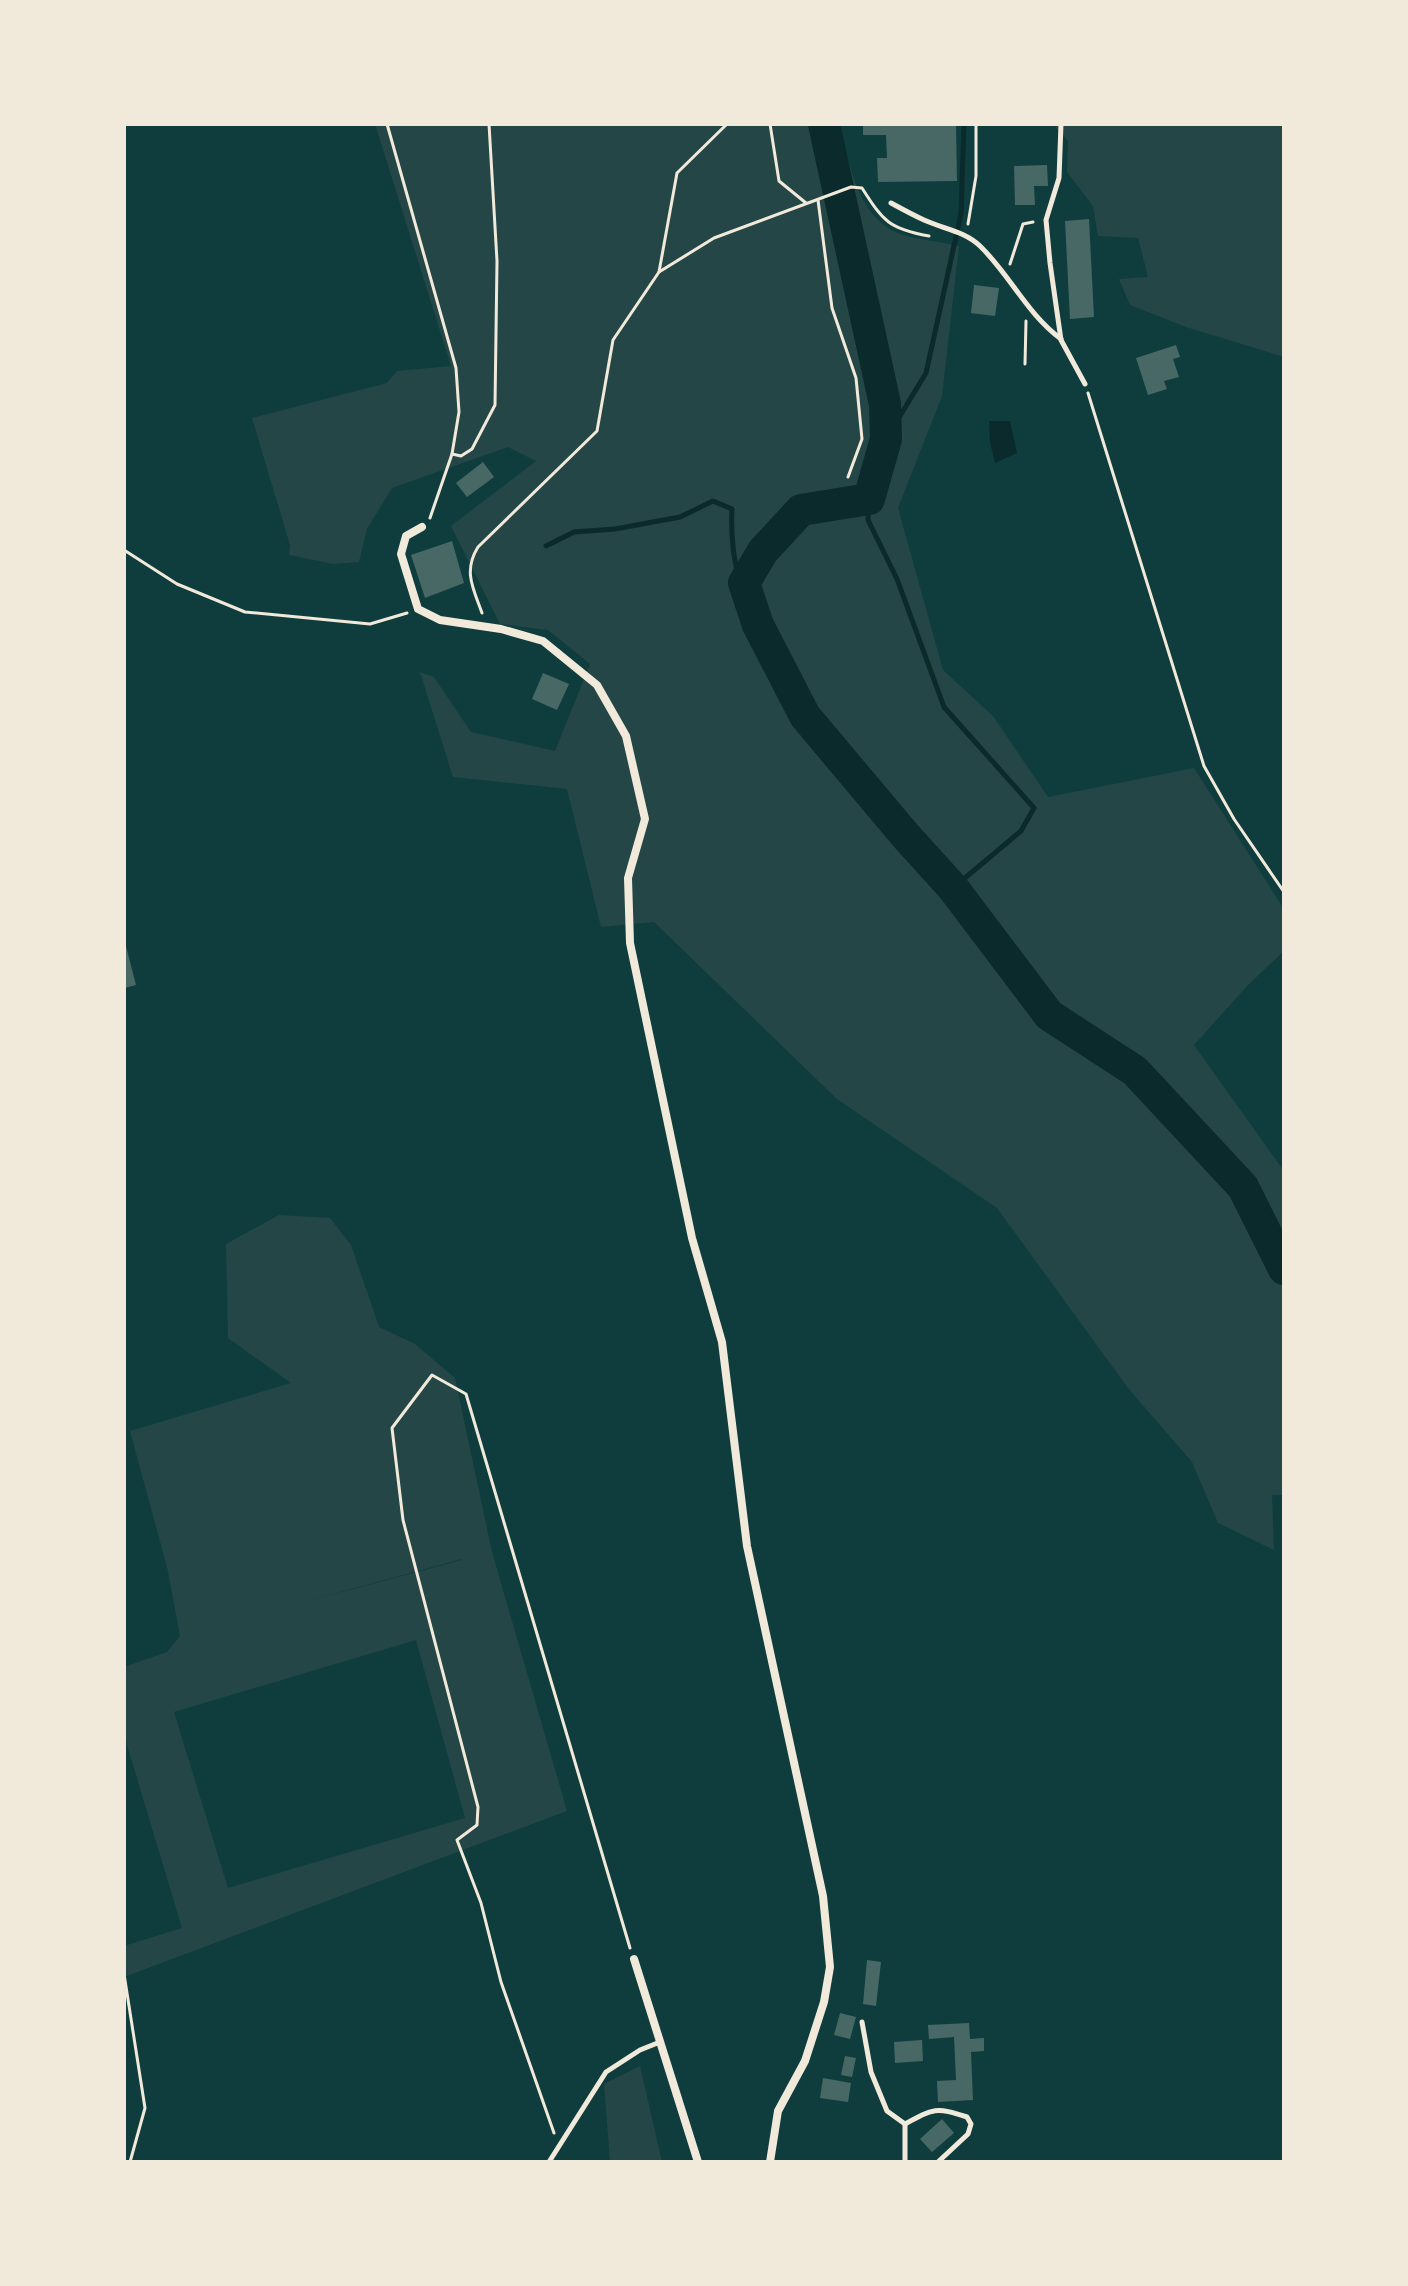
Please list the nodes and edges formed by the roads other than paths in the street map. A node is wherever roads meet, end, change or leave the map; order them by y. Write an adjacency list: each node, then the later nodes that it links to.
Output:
1 (1061, 124): 3 (lane)
2 (891, 203): 3 (lane)
3 (1061, 340): 4 (lane)
4 (1085, 384)
5 (422, 527): 12 (street)
6 (634, 1959): 8 (street)
7 (862, 2022): 9 (lane)
8 (661, 2042): 10 (lane); 11 (street)
9 (905, 2124): 13 (lane); 14 (lane)
10 (549, 2162)
11 (698, 2162)
12 (770, 2162)
13 (905, 2162)
14 (938, 2162)

